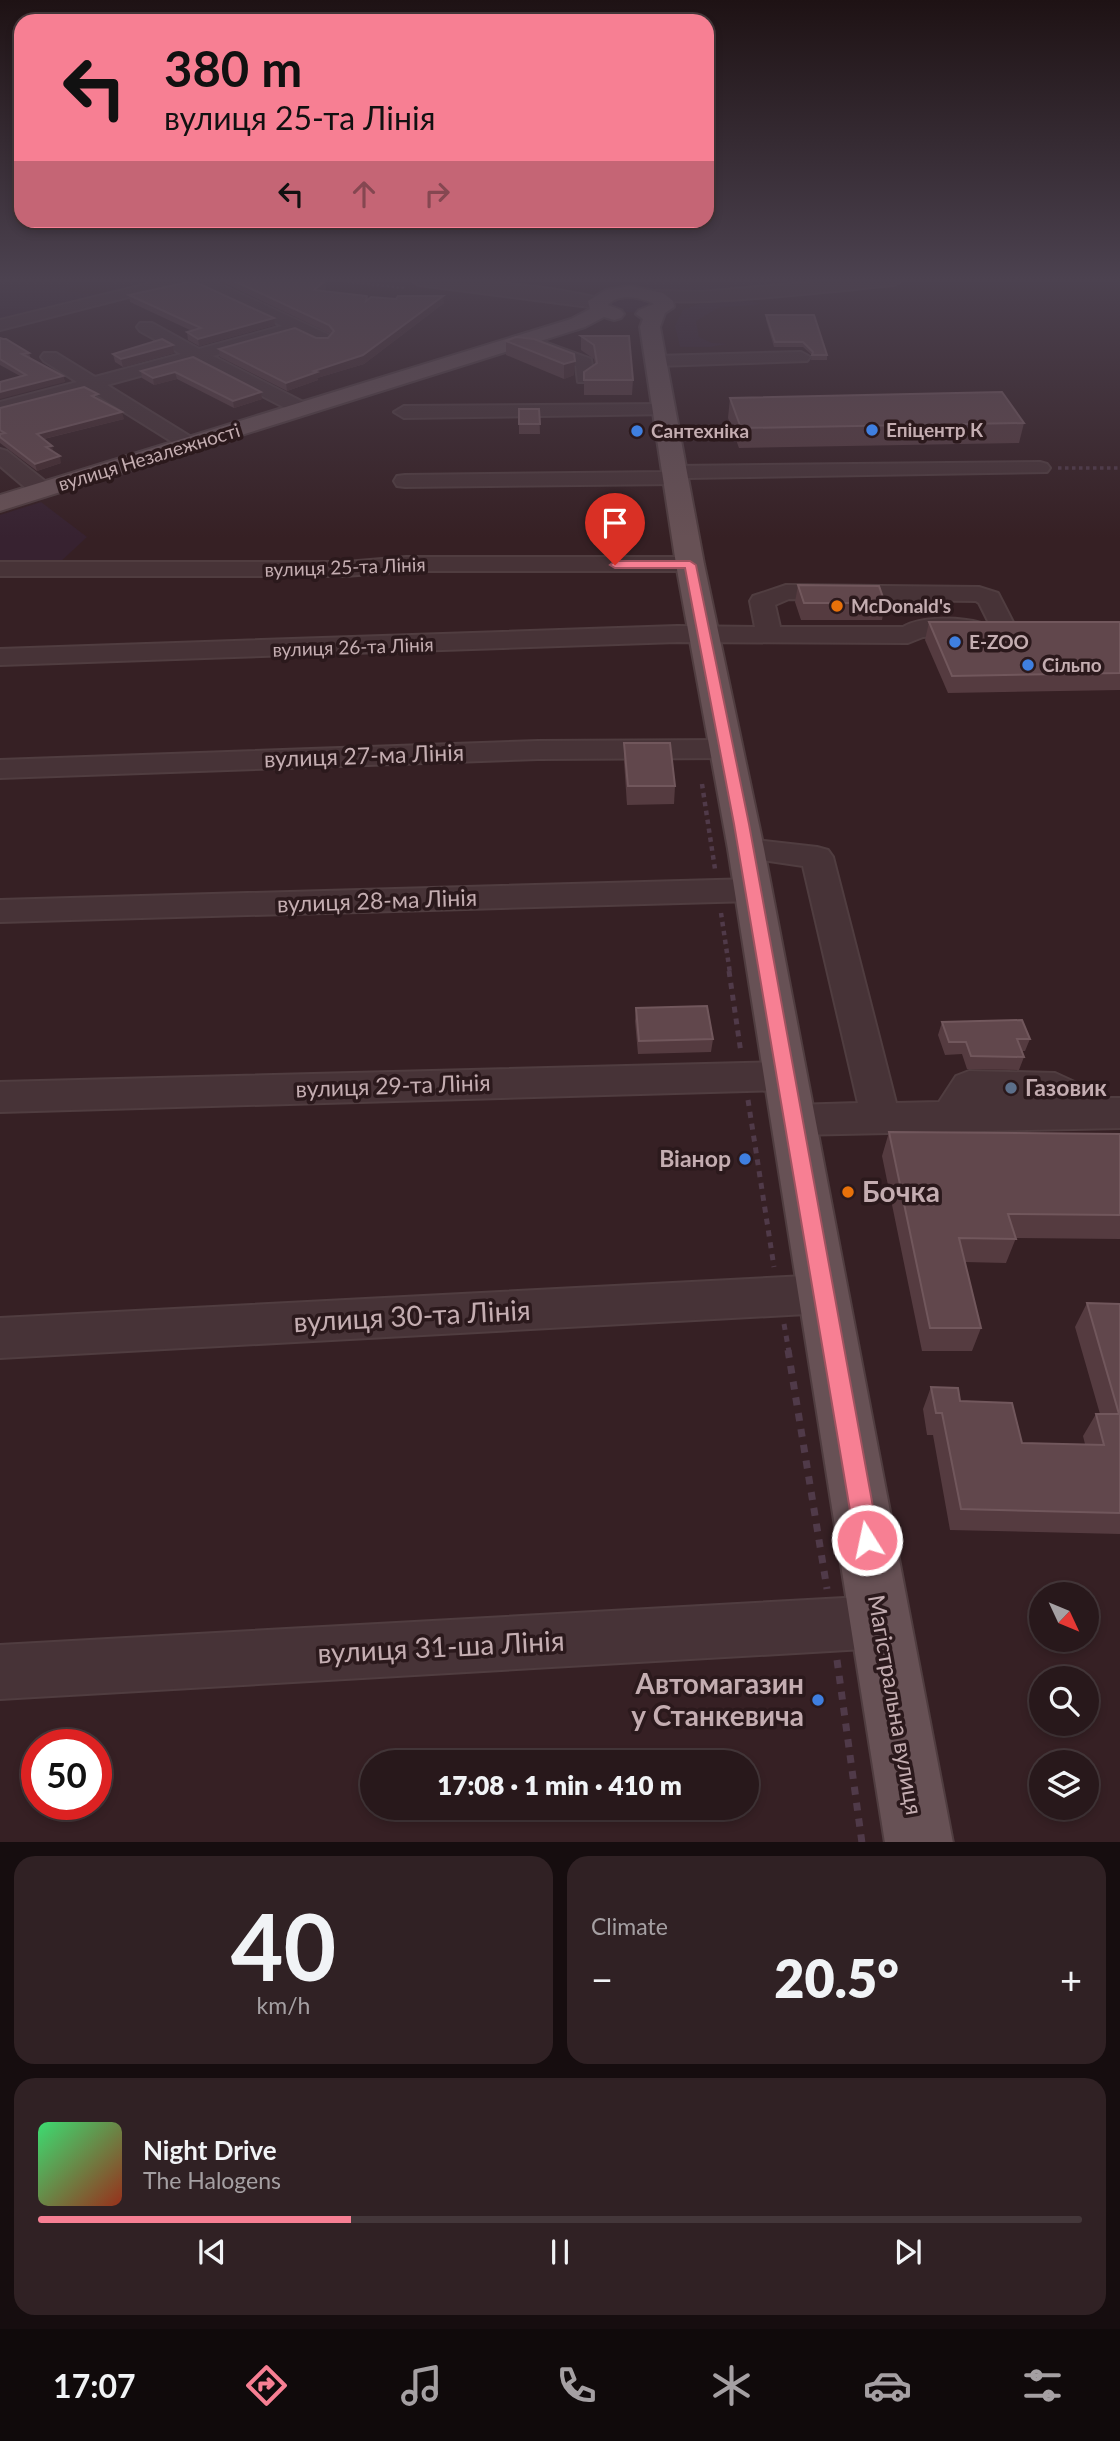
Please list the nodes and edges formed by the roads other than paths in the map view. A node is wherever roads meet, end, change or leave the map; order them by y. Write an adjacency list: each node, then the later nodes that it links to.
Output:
1 (63, 366): 8 (street)
2 (156, 366): 8 (street)
3 (218, 366): 10 (street)
4 (441, 366): 10 (main road, вулиця Незалежності)
5 (585, 366): 7 (street)
6 (657, 366): 11 (main road, Магістральна вулиця)
7 (585, 379)
8 (89, 384): 9 (street); 13 (street)
9 (0, 408)
10 (302, 409): 13 (main road, вулиця Незалежності)
11 (664, 410): 12 (street); 16 (main road, Магістральна вулиця)
12 (404, 412)
13 (189, 444): 18 (main road, вулиця Незалежності)
14 (0, 455): 18 (street)
15 (1040, 468): 16 (street)
16 (676, 475): 17 (street); 20 (main road, Магістральна вулиця)
17 (405, 481)
18 (42, 490): 19 (main road, вулиця Незалежності)
19 (0, 503)
20 (690, 565): 21 (street, вулиця 25-та Лінія); 24 (main road, Магістральна вулиця)
21 (0, 569)
22 (1003, 628): 23 (street, вулиця 26-та Лінія); 25 (street, вулиця 26-та Лінія); 25 (street)
23 (1030, 628)
24 (705, 635): 25 (street, вулиця 26-та Лінія); 26 (street, вулиця 26-та Лінія); 27 (main road, Магістральна вулиця)
25 (769, 635)
26 (0, 657)
27 (713, 749): 28 (street, вулиця 27-ма Лінія); 29 (main road, Магістральна вулиця)
28 (0, 769)
29 (739, 877): 30 (street, вулиця 28-ма Лінія); 31 (main road, Магістральна вулиця); 34 (street, вулиця 28-ма Лінія)
30 (0, 911)
31 (765, 1076): 32 (street, вулиця 29-та Лінія); 35 (main road, Магістральна вулиця)
32 (0, 1097)
33 (1112, 1113): 34 (street)
34 (880, 1117): 35 (street)
35 (794, 1120): 36 (main road, Магістральна вулиця)
36 (824, 1294): 37 (street, вулиця 30-та Лінія); 38 (main road, Магістральна вулиця)
37 (0, 1338)
38 (857, 1623): 39 (street, вулиця 31-ша Лінія); 40 (main road, Магістральна вулиця)
39 (0, 1672)
40 (919, 1842)

